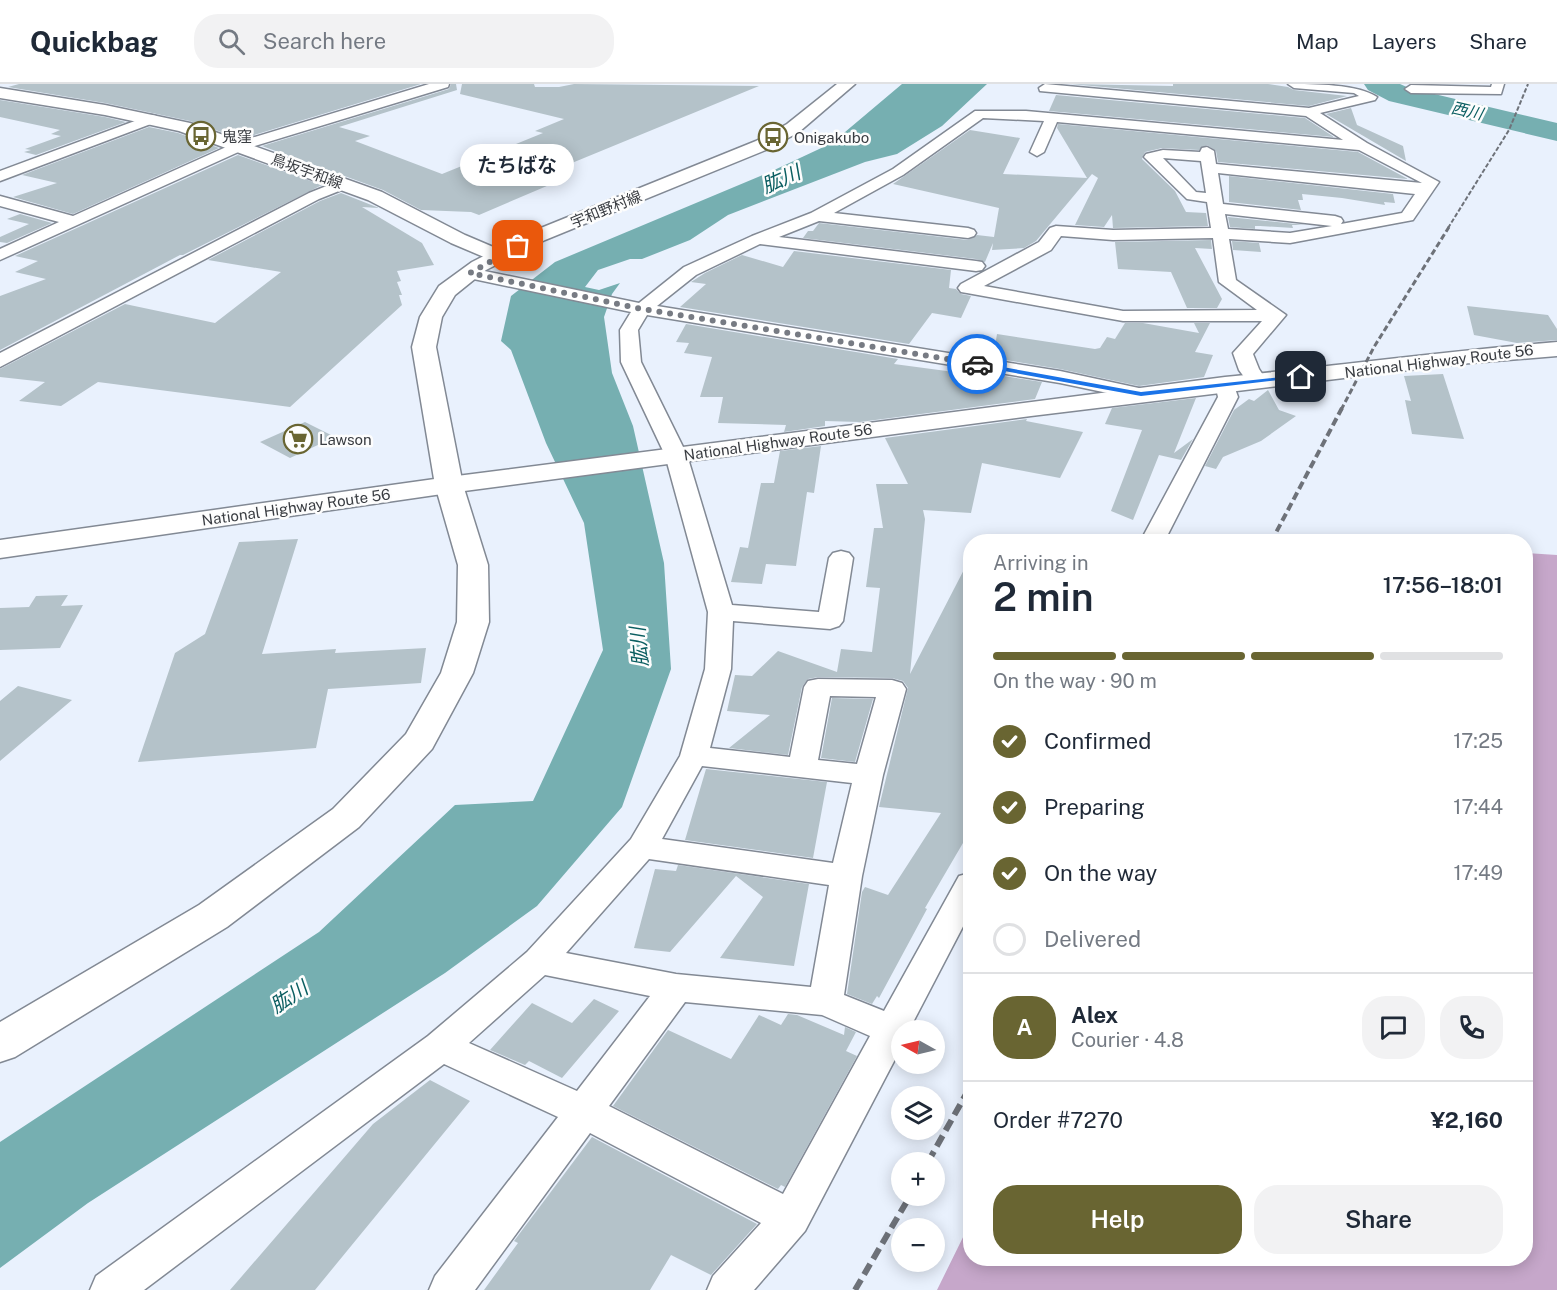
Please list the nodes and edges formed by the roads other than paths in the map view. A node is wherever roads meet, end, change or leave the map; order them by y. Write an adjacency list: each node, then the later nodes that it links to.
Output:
1 (443, 84): 14 (street)
2 (847, 84): 32 (main road, 宇和野村線)
3 (1294, 84): 5 (street)
4 (1498, 84): 6 (street)
5 (1353, 86): 10 (street)
6 (1408, 86): 9 (street)
7 (0, 93): 12 (main road, 鳥坂宇和線)
8 (1039, 98): 10 (street); 11 (street); 23 (street)
9 (1466, 104)
10 (1309, 112): 15 (street)
11 (1052, 118): 13 (street); 16 (street)
12 (151, 119): 14 (main road, 鳥坂宇和線); 18 (street)
13 (1203, 132): 15 (street); 17 (street)
14 (240, 146): 19 (main road, 鳥坂宇和線); 24 (street)
15 (1362, 146): 20 (street)
16 (1037, 152)
17 (1209, 163): 20 (street); 22 (street); 22 (street)
18 (0, 176)
19 (344, 184): 32 (main road, 鳥坂宇和線); 38 (street)
20 (1426, 190): 26 (street)
21 (0, 201): 24 (street)
22 (1216, 203): 26 (street); 28 (street)
23 (817, 216): 25 (street); 29 (street)
24 (74, 221): 31 (street)
25 (878, 223): 27 (street); 30 (street)
26 (1367, 224): 28 (street)
27 (968, 233)
28 (1221, 233): 36 (street); 36 (street)
29 (758, 239): 30 (street); 35 (street)
30 (861, 252): 33 (street)
31 (0, 255)
32 (498, 256): 34 (main road, 宇和野村線)
33 (976, 266)
34 (470, 273): 35 (street); 43 (main road, 宇和野村線)
35 (638, 307): 41 (street); 42 (street)
36 (1277, 315): 39 (street)
37 (1557, 349): 39 (main road, National Highway Route 56)
38 (0, 361)
39 (1257, 381): 40 (main road, National Highway Route 56)
40 (1225, 384): 41 (main road, National Highway Route 56); 44 (street)
41 (1141, 394): 42 (main road, National Highway Route 56)
42 (664, 457): 43 (main road, National Highway Route 56); 47 (street)
43 (449, 485): 45 (main road, National Highway Route 56); 60 (main road, 宇和野村線)
44 (1156, 534)
45 (0, 549)
46 (841, 558): 47 (street)
47 (721, 612): 48 (street)
48 (694, 756): 49 (street); 51 (street)
49 (802, 768): 50 (street); 50 (street)
50 (868, 775): 52 (street)
51 (642, 847): 52 (street); 54 (street)
52 (846, 876): 56 (street)
53 (963, 897): 57 (street)
54 (539, 961): 55 (street); 61 (street)
55 (676, 988): 56 (street); 62 (street)
56 (826, 1002): 58 (street)
57 (897, 1020)
58 (891, 1030)
59 (891, 1032): 63 (street)
60 (0, 1044)
61 (441, 1046): 62 (street); 64 (street)
62 (585, 1112): 63 (street); 65 (street)
63 (791, 1218): 66 (street)
64 (111, 1290)
65 (450, 1290)
66 (728, 1290)

